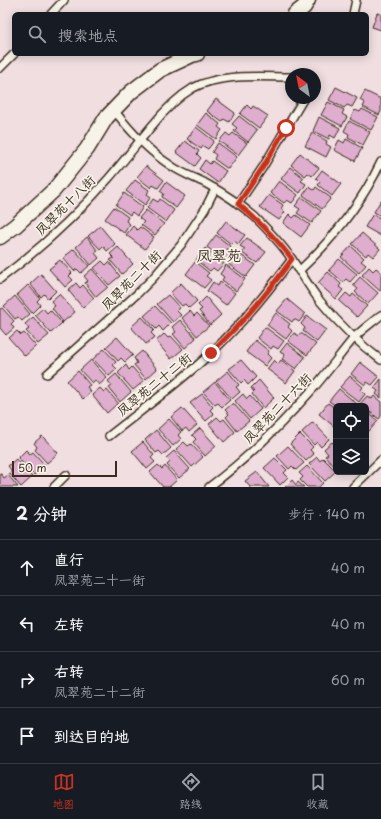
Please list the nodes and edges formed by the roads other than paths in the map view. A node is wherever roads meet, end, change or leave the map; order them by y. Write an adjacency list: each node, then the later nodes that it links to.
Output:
1 (64, 0): 4 (lane)
2 (308, 0): 5 (street)
3 (356, 0): 6 (lane)
4 (53, 12)
5 (298, 12)
6 (353, 12)
7 (12, 56): 9 (lane)
8 (190, 56): 12 (street)
9 (0, 68)
10 (285, 77): 13 (lane, 凤翠苑十八街)
11 (300, 104): 16 (lane)
12 (114, 110): 13 (lane); 17 (street)
13 (139, 141): 15 (lane); 20 (lane, 凤翠苑十八街)
14 (381, 162): 19 (lane)
15 (215, 189): 16 (lane); 24 (lane, 凤翠苑二十街)
16 (238, 204): 18 (lane)
17 (0, 237)
18 (292, 259): 19 (lane); 25 (lane, 凤翠苑二十二街)
19 (299, 271): 22 (lane)
20 (0, 279)
21 (381, 315): 22 (lane, 凤翠苑二十六街)
22 (354, 337): 23 (lane); 29 (lane, 凤翠苑二十六街)
23 (381, 360)
24 (47, 374)
25 (109, 436)
26 (381, 460): 30 (lane)
27 (66, 475): 28 (lane)
28 (54, 487)
29 (209, 487)
30 (353, 487)

